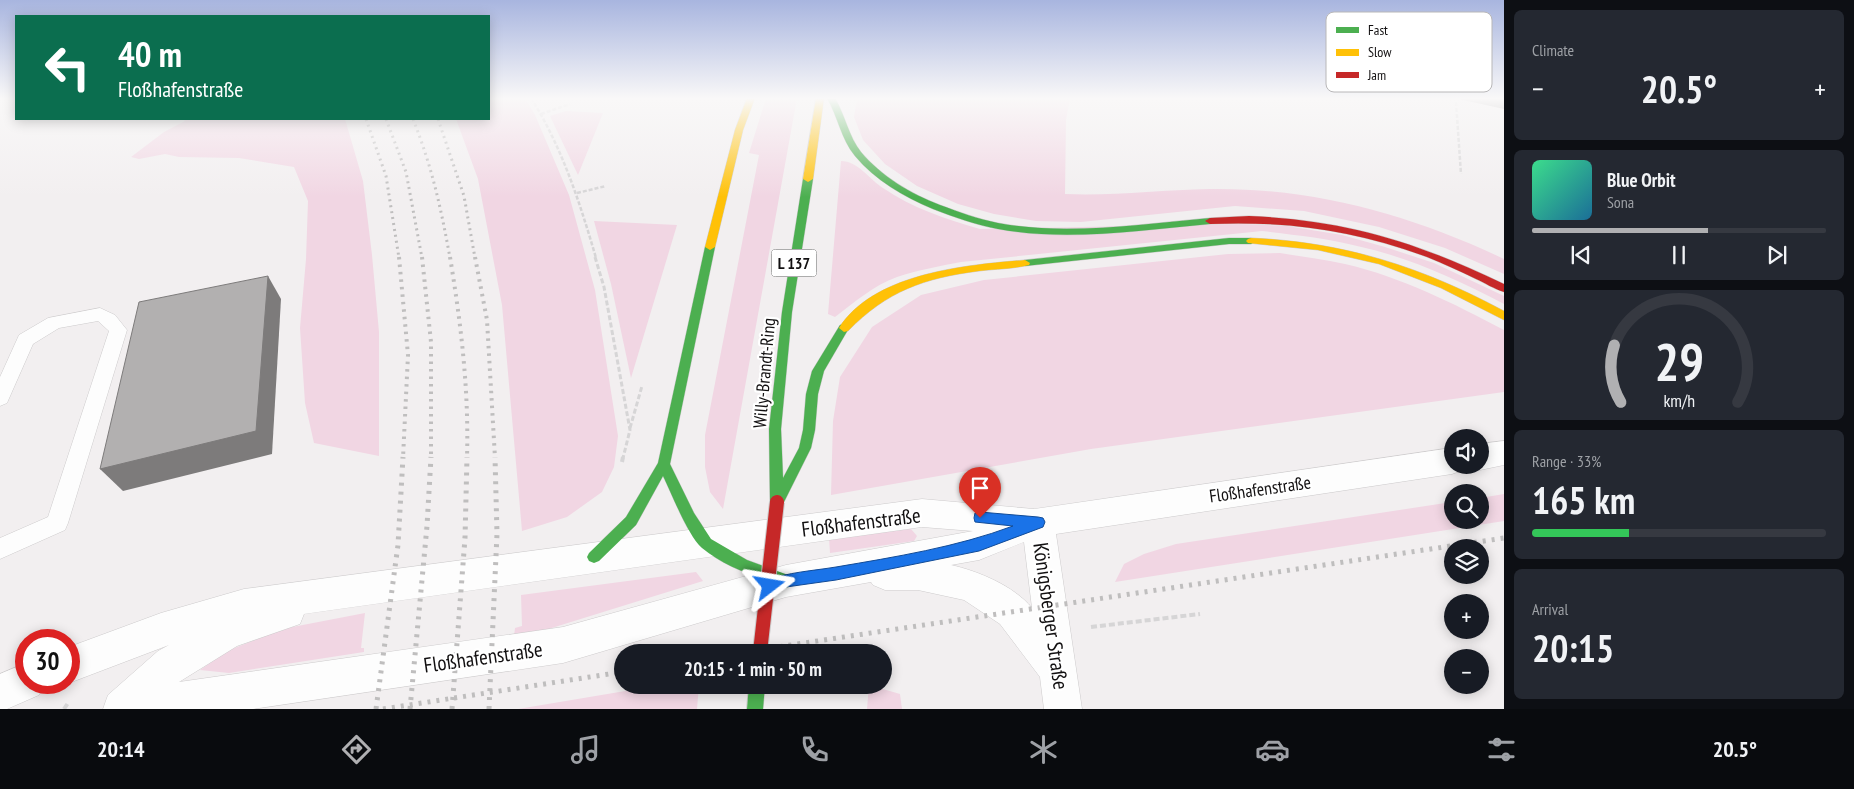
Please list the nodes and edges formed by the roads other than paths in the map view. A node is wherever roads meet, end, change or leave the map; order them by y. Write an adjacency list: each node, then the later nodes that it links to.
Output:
1 (739, 131): 10 (main road)
2 (815, 131): 11 (main road, Willy-Brandt-Ring / L 137)
3 (844, 131): 4 (main road)
4 (1504, 288)
5 (1504, 316): 11 (main road)
6 (0, 398): 14 (lane)
7 (1504, 453): 8 (street)
8 (1489, 456)
9 (1444, 462): 12 (street, Floßhafenstraße)
10 (664, 464): 13 (main road); 15 (main road)
11 (777, 502): 19 (main road, Willy-Brandt-Ring / L 137, bridge)
12 (1038, 522): 13 (street, Floßhafenstraße); 16 (street, Floßhafenstraße); 21 (street, Königsberger Straße)
13 (706, 543): 15 (street, Floßhafenstraße); 17 (main road)
14 (0, 549)
15 (594, 557): 18 (street, Floßhafenstraße)
16 (836, 573): 17 (street, Floßhafenstraße); 21 (street, Floßhafenstraße)
17 (786, 581): 25 (street, Floßhafenstraße)
18 (358, 589): 20 (street, Floßhafenstraße); 25 (street, Floßhafenstraße)
19 (761, 644)
20 (80, 661)
21 (1058, 670): 27 (street, Königsberger Straße)
22 (15, 687): 23 (street)
23 (0, 694)
24 (756, 694): 26 (main road)
25 (122, 709)
26 (755, 709)
27 (1063, 709)

